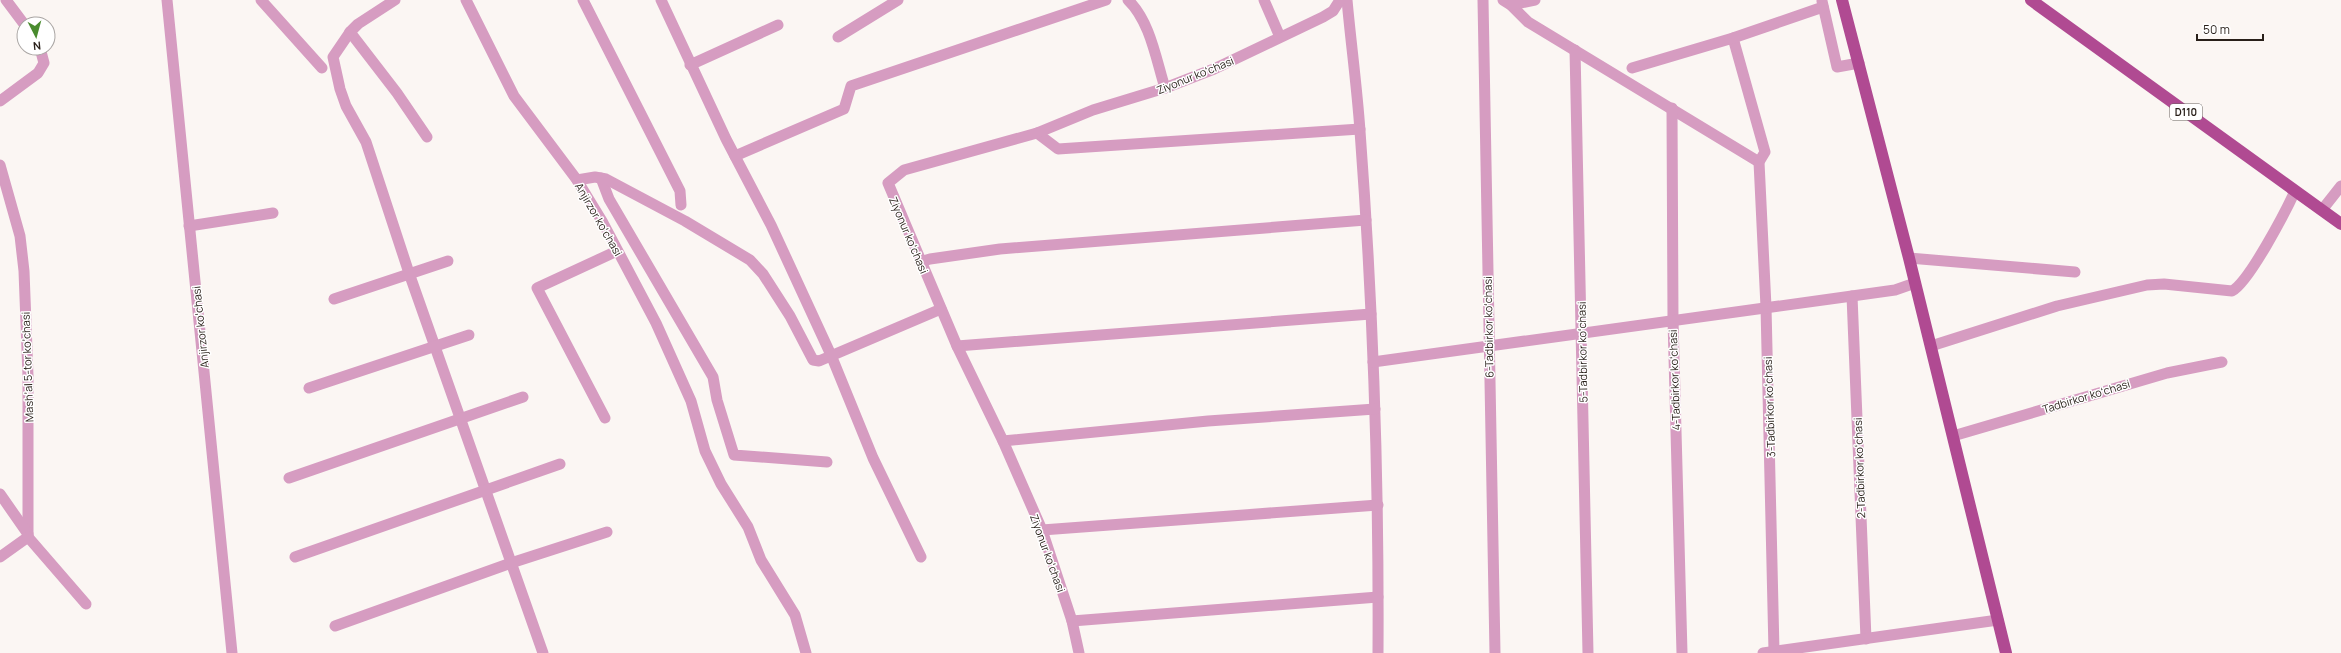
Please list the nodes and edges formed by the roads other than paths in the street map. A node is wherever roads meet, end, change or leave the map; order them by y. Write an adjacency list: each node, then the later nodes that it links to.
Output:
1 (6, 0): 20 (street)
2 (167, 0): 50 (street, Anjirzor koʻchasi)
3 (261, 0): 30 (street)
4 (395, 0): 22 (street)
5 (466, 0): 42 (street, Anjirzor koʻchasi)
6 (583, 0): 45 (street)
7 (661, 0): 28 (street)
8 (898, 0): 23 (street)
9 (1106, 0): 38 (street)
10 (1128, 0): 32 (street)
11 (1264, 0): 24 (street)
12 (1340, 0): 24 (street, Ziyonur koʻchasi)
13 (1347, 0): 35 (street)
14 (1483, 0): 68 (street, 6-Tadbirkor koʻchasi)
15 (1535, 0): 18 (street)
16 (1842, 0): 29 (main road)
17 (2031, 0): 44 (main road, D110)
18 (1507, 2): 26 (street)
19 (1822, 4): 25 (street); 29 (street)
20 (18, 16)
21 (778, 25): 28 (street)
22 (350, 32): 37 (street); 56 (street)
23 (838, 36)
24 (1280, 38): 32 (street, Ziyonur koʻchasi)
25 (1733, 38): 31 (street); 39 (street, 3-Tadbirkor koʻchasi)
26 (1575, 50): 34 (street); 64 (street, 5-Tadbirkor koʻchasi)
27 (42, 56): 33 (street)
28 (690, 65): 38 (street)
29 (1849, 65): 52 (main road)
30 (322, 68)
31 (1632, 68)
32 (1165, 88): 36 (street, Ziyonur koʻchasi)
33 (0, 101)
34 (1672, 108): 39 (street); 63 (street, 4-Tadbirkor koʻchasi)
35 (1360, 129): 36 (street); 48 (street)
36 (1037, 133): 54 (street, Ziyonur koʻchasi)
37 (427, 138)
38 (735, 156): 70 (street)
39 (1759, 162): 60 (street, 3-Tadbirkor koʻchasi)
40 (0, 165): 88 (street, Mashʼal 5-tor koʼchasi)
41 (601, 178): 42 (street); 70 (street); 80 (street)
42 (576, 180): 51 (street, Anjirzor koʻchasi)
43 (2341, 186): 46 (street)
44 (2295, 191): 46 (main road, D110); 69 (street)
45 (681, 205)
46 (2322, 210): 49 (main road, D110)
47 (273, 213): 50 (street)
48 (1366, 220): 54 (street); 62 (street)
49 (2341, 224)
50 (189, 226): 100 (street, Anjirzor koʻchasi)
51 (617, 251): 77 (street); 102 (street, Anjirzor koʻchasi)
52 (1909, 258): 55 (street); 57 (main road)
53 (448, 260): 56 (street)
54 (920, 262): 61 (street, Ziyonur koʻchasi)
55 (2075, 272)
56 (409, 273): 59 (street); 66 (street)
57 (1915, 283): 58 (street); 69 (main road)
58 (1852, 296): 60 (street); 98 (street, 2-Tadbirkor koʻchasi)
59 (334, 299)
60 (1766, 307): 63 (street); 99 (street, 3-Tadbirkor koʻchasi)
61 (941, 309): 67 (street, Ziyonur koʻchasi); 70 (street)
62 (1371, 314): 67 (street); 71 (street)
63 (1673, 320): 64 (street); 107 (street, 4-Tadbirkor koʻchasi)
64 (1581, 332): 68 (street); 106 (street, 5-Tadbirkor koʻchasi)
65 (469, 335): 66 (street)
66 (435, 346): 73 (street); 76 (street)
67 (957, 346): 79 (street, Ziyonur koʻchasi)
68 (1488, 346): 71 (street); 105 (street, 6-Tadbirkor koʻchasi)
69 (1930, 346): 78 (main road)
70 (831, 355): 91 (street)
71 (1373, 362): 75 (street)
72 (2222, 362): 78 (street, Tadbirkor koʻchasi)
73 (309, 388)
74 (523, 397): 76 (street)
75 (1374, 409): 79 (street); 85 (street)
76 (460, 418): 82 (street); 83 (street)
77 (605, 418)
78 (1952, 436): 95 (main road)
79 (1003, 441): 86 (street, Ziyonur koʻchasi)
80 (827, 462)
81 (560, 464): 83 (street)
82 (289, 478)
83 (486, 490): 90 (street); 92 (street)
84 (0, 494): 88 (street)
85 (1378, 505): 86 (street); 93 (street)
86 (1042, 530): 96 (street, Ziyonur koʻchasi)
87 (607, 532): 92 (street)
88 (28, 535): 89 (street); 94 (street)
89 (0, 557)
90 (294, 557)
91 (921, 557)
92 (511, 563): 97 (street); 101 (street)
93 (1378, 597): 96 (street); 104 (street)
94 (86, 604)
95 (1998, 620): 98 (street); 109 (main road)
96 (1072, 621): 103 (street, Ziyonur koʻchasi)
97 (335, 626)
98 (1866, 639): 99 (street)
99 (1774, 651): 108 (street)
100 (232, 653)
101 (543, 653)
102 (806, 653)
103 (1079, 653)
104 (1378, 653)
105 (1496, 653)
106 (1588, 653)
107 (1682, 653)
108 (1763, 653)
109 (2006, 653)

